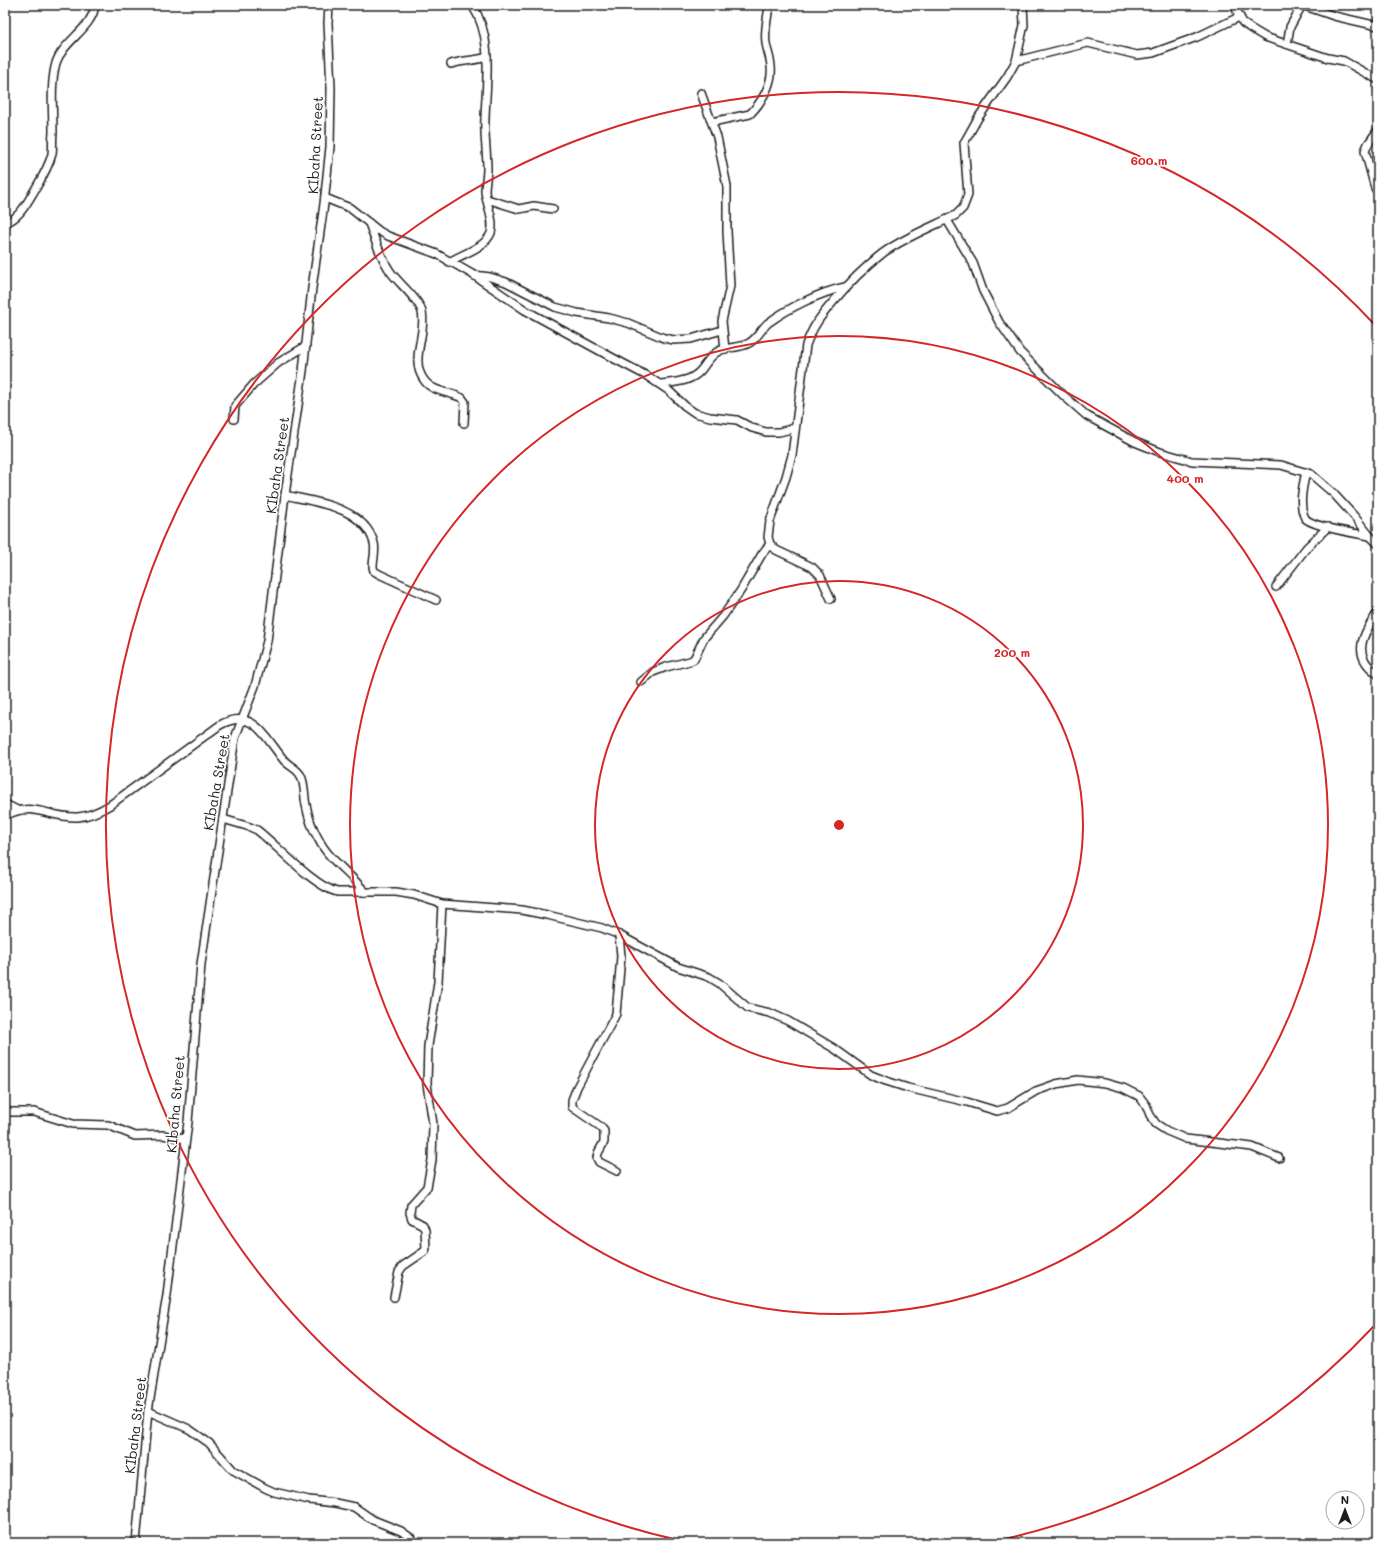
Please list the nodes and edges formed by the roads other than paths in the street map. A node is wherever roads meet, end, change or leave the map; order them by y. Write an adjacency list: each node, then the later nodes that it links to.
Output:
1 (95, 5): 23 (street)
2 (329, 5): 19 (street, KIbaha Street)
3 (472, 5): 11 (street)
4 (769, 5): 16 (street)
5 (1023, 5): 12 (street)
6 (1234, 5): 8 (street)
7 (1302, 5): 9 (street); 10 (street)
8 (1239, 17): 10 (street); 12 (street)
9 (1378, 26)
10 (1287, 44): 14 (street)
11 (487, 57): 13 (street); 20 (street)
12 (1016, 61): 22 (street)
13 (451, 64)
14 (1378, 80)
15 (701, 93): 16 (street)
16 (712, 122): 28 (street)
17 (1378, 130): 18 (street)
18 (1378, 193)
19 (325, 198): 24 (street); 29 (street, KIbaha Street)
20 (487, 199): 21 (street); 25 (street)
21 (553, 209)
22 (947, 220): 27 (street); 35 (street)
23 (5, 224)
24 (369, 224): 25 (street); 33 (street)
25 (449, 262): 26 (street)
26 (472, 274): 28 (street); 31 (street)
27 (845, 287): 30 (street); 34 (street)
28 (722, 330): 30 (street)
29 (306, 346): 32 (street); 36 (street, KIbaha Street)
30 (724, 349): 31 (street)
31 (661, 384): 34 (street)
32 (234, 419)
33 (464, 423)
34 (795, 428): 39 (street)
35 (1306, 472): 37 (street); 38 (street)
36 (285, 495): 43 (street); 47 (street, KIbaha Street)
37 (1328, 527): 38 (street); 41 (street)
38 (1370, 536): 40 (street)
39 (770, 544): 42 (street); 46 (street)
40 (1378, 544)
41 (1276, 587)
42 (831, 599)
43 (436, 600)
44 (1378, 612): 45 (street)
45 (1378, 674)
46 (641, 682)
47 (241, 719): 49 (street); 51 (street, KIbaha Street); 52 (street)
48 (5, 804): 49 (street)
49 (17, 810): 50 (street)
50 (5, 816)
51 (223, 819): 52 (street); 56 (street, KIbaha Street)
52 (365, 892): 53 (street)
53 (442, 904): 54 (street); 59 (street)
54 (619, 935): 57 (street); 58 (street)
55 (5, 1112): 56 (street)
56 (185, 1139): 60 (street, KIbaha Street)
57 (1279, 1158)
58 (617, 1171)
59 (394, 1297)
60 (148, 1411): 61 (street, KIbaha Street); 62 (street)
61 (136, 1543)
62 (413, 1543)

